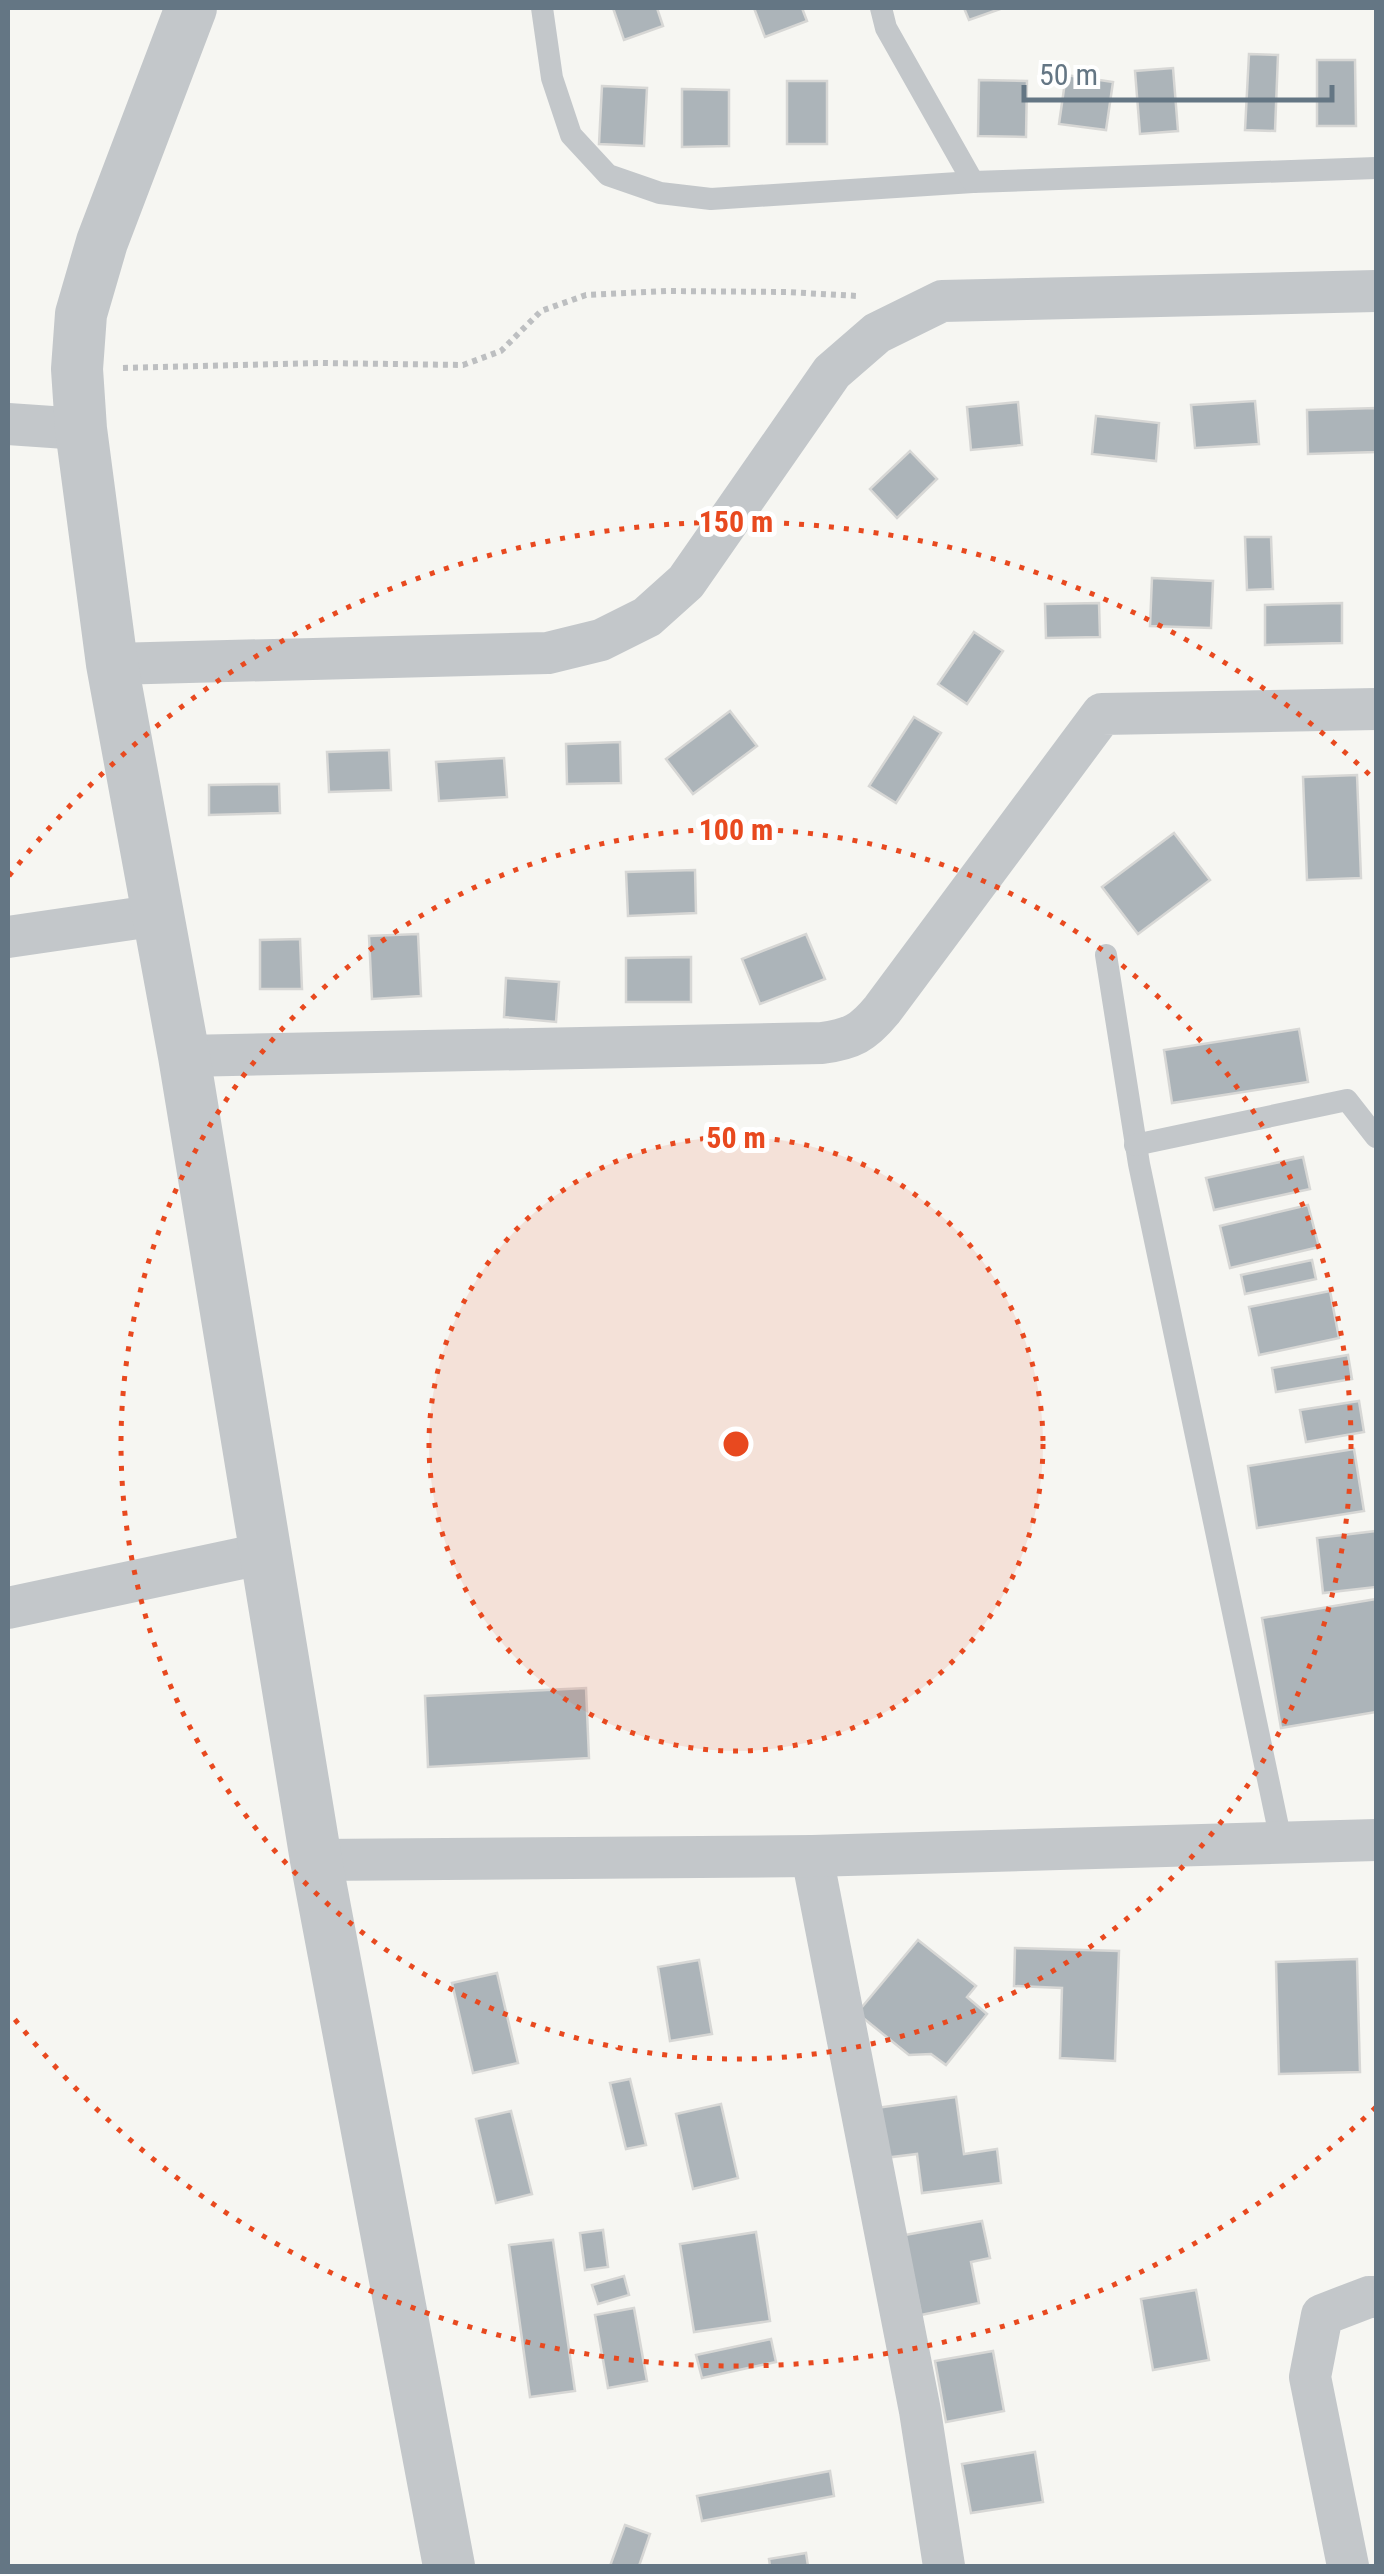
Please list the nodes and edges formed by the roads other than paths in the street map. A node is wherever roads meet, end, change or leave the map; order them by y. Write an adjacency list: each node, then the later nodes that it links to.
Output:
1 (191, 8): 8 (street)
2 (542, 8): 5 (lane)
3 (882, 8): 5 (lane)
4 (1376, 168): 5 (lane)
5 (972, 182)
6 (1376, 290): 9 (street)
7 (8, 424): 8 (street)
8 (82, 429): 9 (street)
9 (112, 664): 11 (street)
10 (1376, 709): 14 (street)
11 (159, 916): 12 (street); 14 (street)
12 (8, 937)
13 (1106, 955): 16 (lane)
14 (184, 1056): 17 (street)
15 (1376, 1137): 16 (lane)
16 (1135, 1144): 20 (lane)
17 (266, 1553): 18 (street); 22 (street)
18 (8, 1608)
19 (1376, 1840): 20 (street)
20 (1281, 1841): 21 (street)
21 (812, 1856): 22 (street); 25 (street)
22 (316, 1860): 24 (street)
23 (1376, 2298): 26 (street)
24 (449, 2566)
25 (944, 2566)
26 (1348, 2566)

